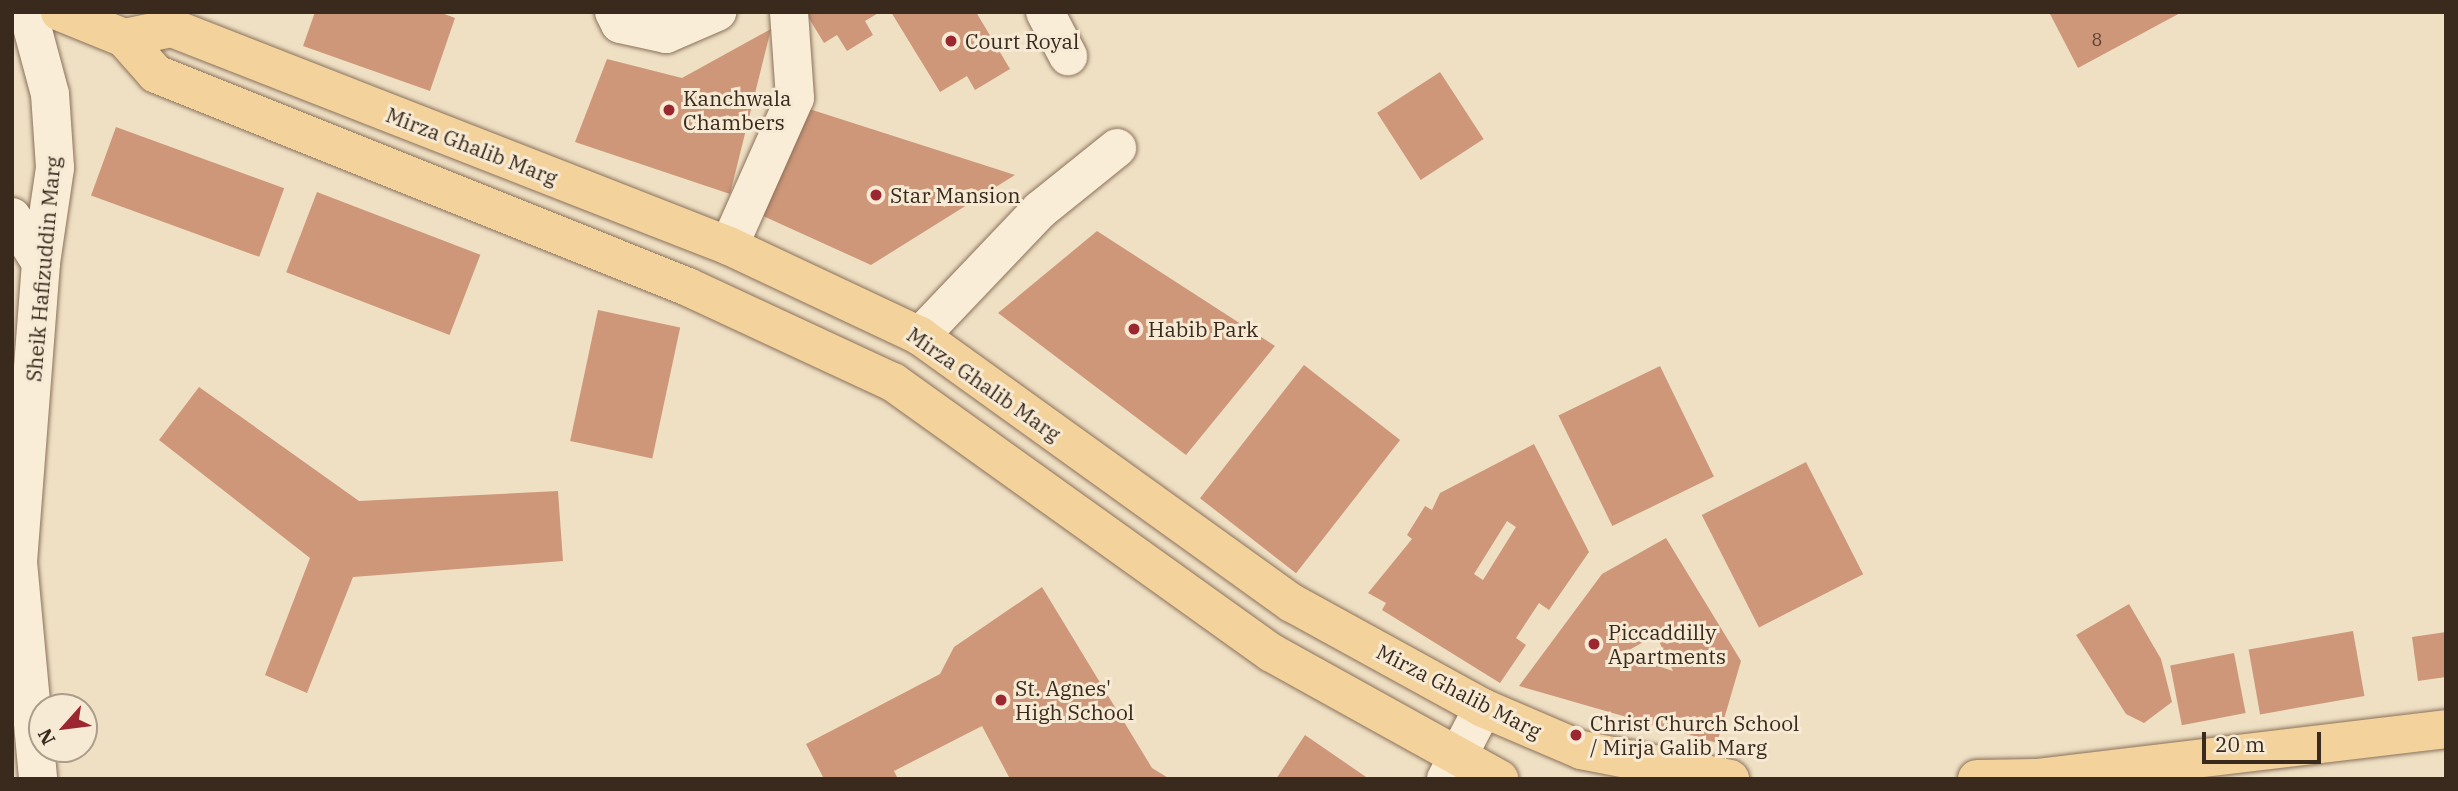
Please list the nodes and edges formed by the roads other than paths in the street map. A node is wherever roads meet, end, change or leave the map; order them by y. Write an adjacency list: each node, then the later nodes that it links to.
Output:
1 (28, 12): 13 (street, Sheik Hafizuddin Marg)
2 (60, 12): 8 (main road)
3 (614, 12): 4 (street)
4 (717, 12)
5 (789, 12): 12 (street)
6 (1045, 12): 9 (street)
7 (167, 20): 8 (main road, Mirza Ghalib Marg); 12 (main road, Mirza Ghalib Marg)
8 (124, 38): 17 (main road)
9 (1068, 55)
10 (1117, 148): 14 (street)
11 (12, 217): 13 (street)
12 (729, 246): 14 (main road, Mirza Ghalib Marg)
13 (41, 264): 18 (street, Sheik Hafizuddin Marg)
14 (920, 336): 15 (main road, Mirza Ghalib Marg)
15 (1483, 708): 17 (street); 20 (main road, Mirza Ghalib Marg)
16 (2446, 729): 21 (main road)
17 (1449, 774): 19 (main road)
18 (38, 779)
19 (1499, 779)
20 (1730, 779)
21 (1977, 779)

